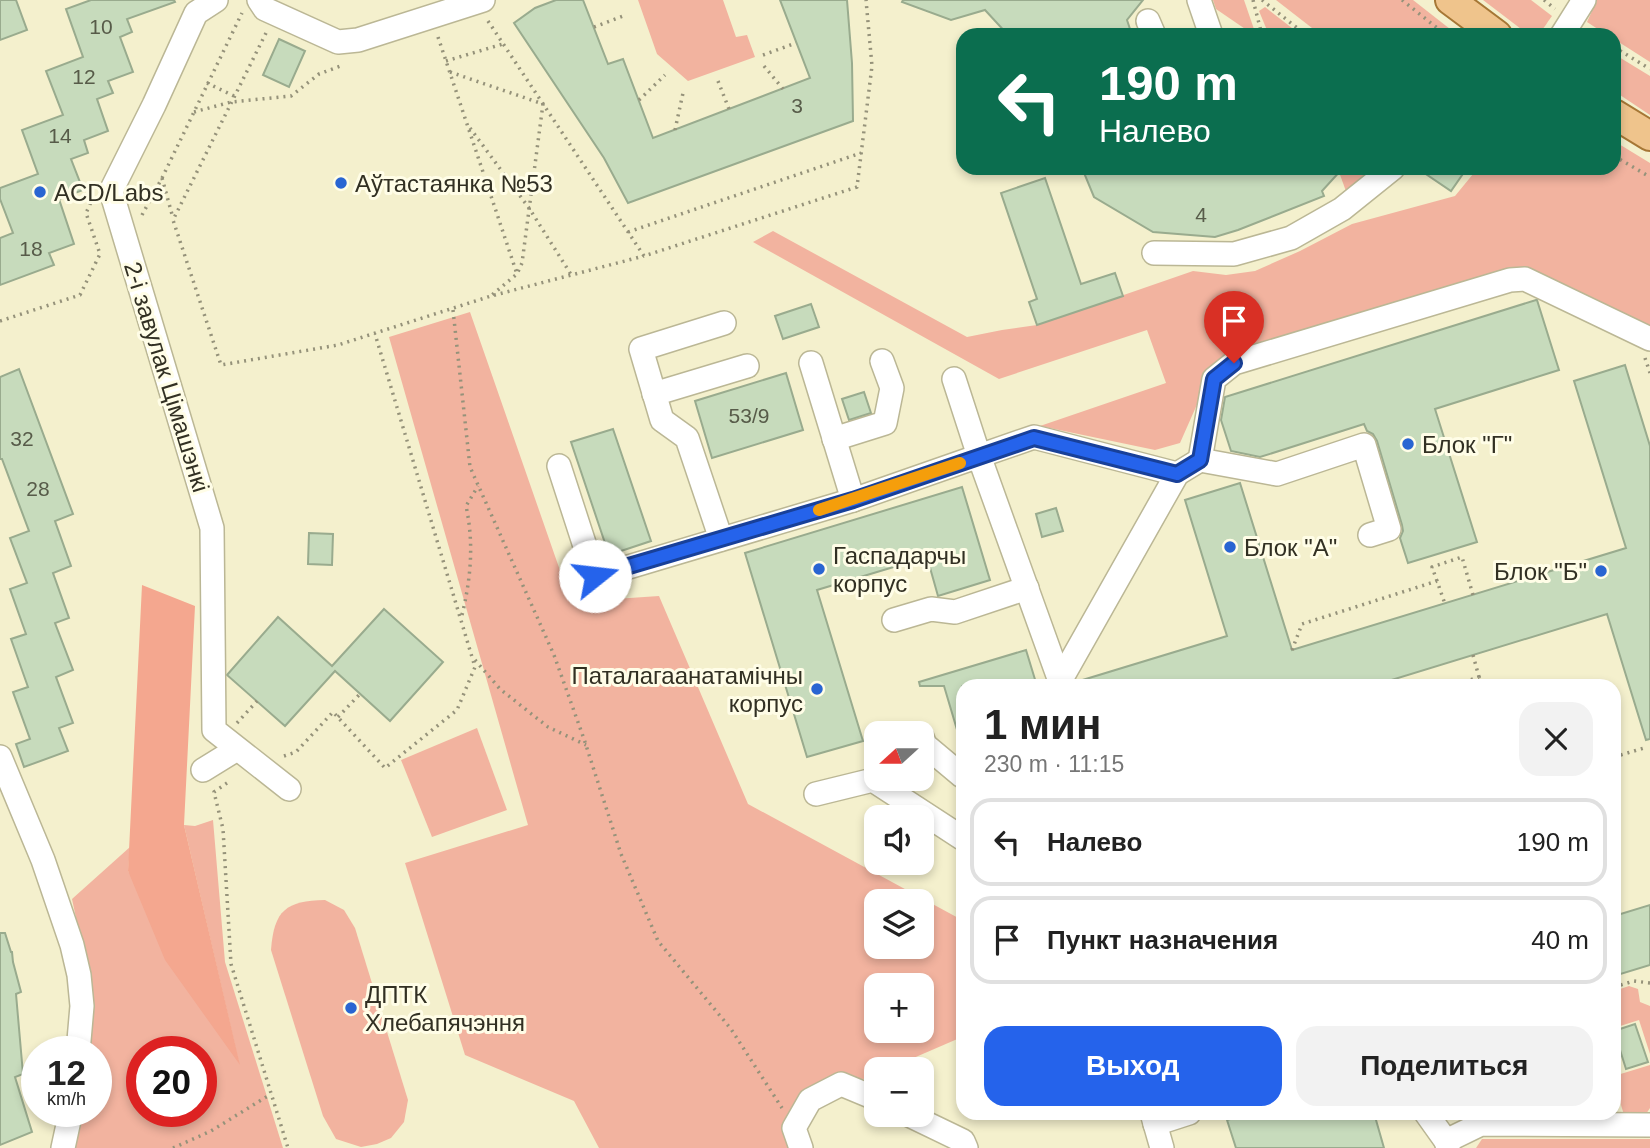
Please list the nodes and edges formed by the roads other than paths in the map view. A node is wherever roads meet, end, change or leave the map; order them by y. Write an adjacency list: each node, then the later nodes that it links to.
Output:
1 (216, 0): 33 (street, 2-і завулак Цімашэнкі)
2 (1199, 0): 8 (street)
3 (1450, 0): 7 (main road)
4 (1584, 0): 9 (street)
5 (255, 9): 6 (street)
6 (485, 9)
7 (1470, 27)
8 (1209, 28)
9 (1566, 28)
10 (1621, 118): 11 (main road)
11 (1650, 136)
12 (1384, 175): 13 (street)
13 (1154, 253)
14 (724, 323): 20 (street)
15 (1650, 339): 23 (street)
16 (882, 361): 21 (street)
17 (811, 363): 21 (street)
18 (747, 366): 20 (street)
19 (954, 379): 22 (street)
20 (654, 394): 28 (street)
21 (834, 439): 26 (street)
22 (979, 456): 25 (street); 26 (street); 29 (street)
23 (1200, 460): 25 (street); 27 (street)
24 (559, 466): 28 (street)
25 (1177, 474): 32 (street)
26 (853, 500): 28 (street)
27 (1370, 535)
28 (721, 539)
29 (1027, 588): 30 (street); 31 (street)
30 (894, 620)
31 (1059, 679)
32 (1062, 679)
33 (231, 743): 36 (street); 38 (street)
34 (934, 753): 37 (street)
35 (0, 757): 41 (street)
36 (203, 770)
37 (956, 771)
38 (289, 789)
39 (816, 794): 40 (street)
40 (956, 834)
41 (79, 1036)
42 (864, 1094): 50 (street)
43 (1153, 1120): 54 (street)
44 (1431, 1120): 51 (street)
45 (1502, 1120): 51 (street)
46 (1611, 1120): 47 (street)
47 (1650, 1125)
48 (68, 1127): 52 (street)
49 (934, 1127): 53 (street)
50 (797, 1138)
51 (1447, 1145)
52 (64, 1148)
53 (966, 1148)
54 (1163, 1148)

